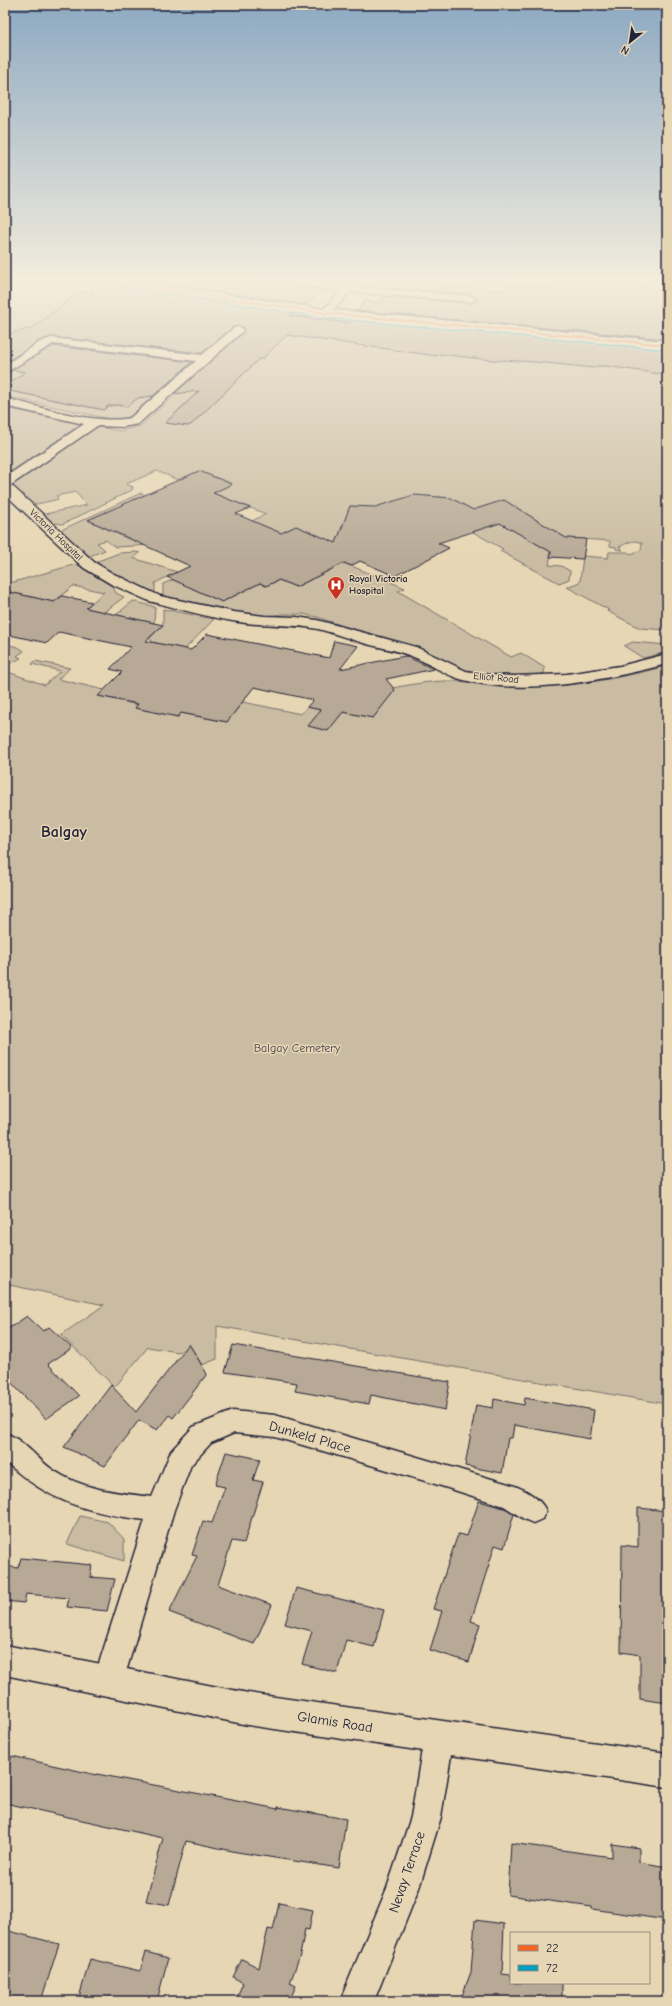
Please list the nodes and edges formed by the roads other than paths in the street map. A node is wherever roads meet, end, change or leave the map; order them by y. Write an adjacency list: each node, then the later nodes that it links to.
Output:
1 (187, 375): 3 (street)
2 (5, 402): 3 (street)
3 (96, 421): 4 (street)
4 (5, 483)
5 (5, 487): 6 (street, Victoria Hospital)
6 (309, 623): 7 (street, Elliot Road)
7 (667, 659)
8 (5, 1444): 9 (street)
9 (161, 1510): 10 (street, Dunkeld Place); 12 (street, Dunkeld Place)
10 (533, 1510)
11 (5, 1660): 12 (street, Glamis Road)
12 (108, 1682): 13 (street, Glamis Road)
13 (439, 1737): 14 (street, Glamis Road); 15 (street, Nevay Terrace)
14 (667, 1770)
15 (357, 2001)

